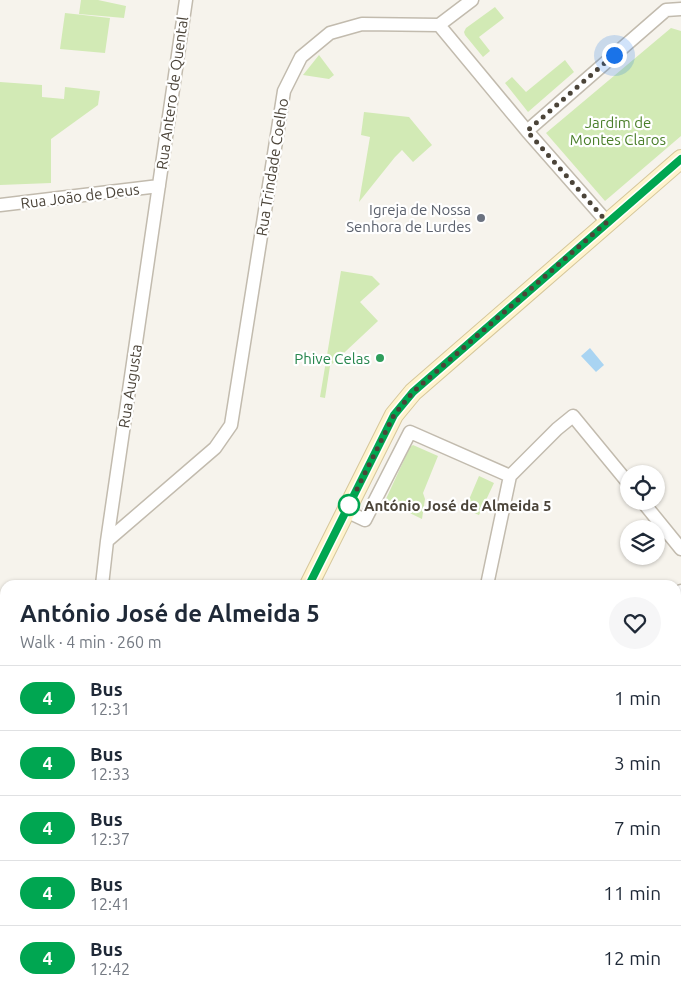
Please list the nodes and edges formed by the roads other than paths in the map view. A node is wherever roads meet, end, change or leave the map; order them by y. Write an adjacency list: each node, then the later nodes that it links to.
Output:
1 (186, 0): 7 (street, Rua Antero de Quental)
2 (472, 0): 4 (street)
3 (681, 9): 5 (street)
4 (439, 25): 5 (street); 14 (street, Rua Trindade Coelho)
5 (527, 131): 9 (street)
6 (681, 159): 9 (street)
7 (159, 186): 8 (street, Rua João de Deus); 14 (street, Rua Augusta)
8 (0, 205)
9 (607, 222): 13 (street)
10 (620, 473): 11 (street)
11 (510, 476): 13 (street); 18 (street)
12 (649, 510): 15 (street)
13 (346, 511): 17 (street)
14 (107, 541): 16 (street, Rua Augusta)
15 (681, 549)
16 (103, 580)
17 (312, 580)
18 (488, 580)

